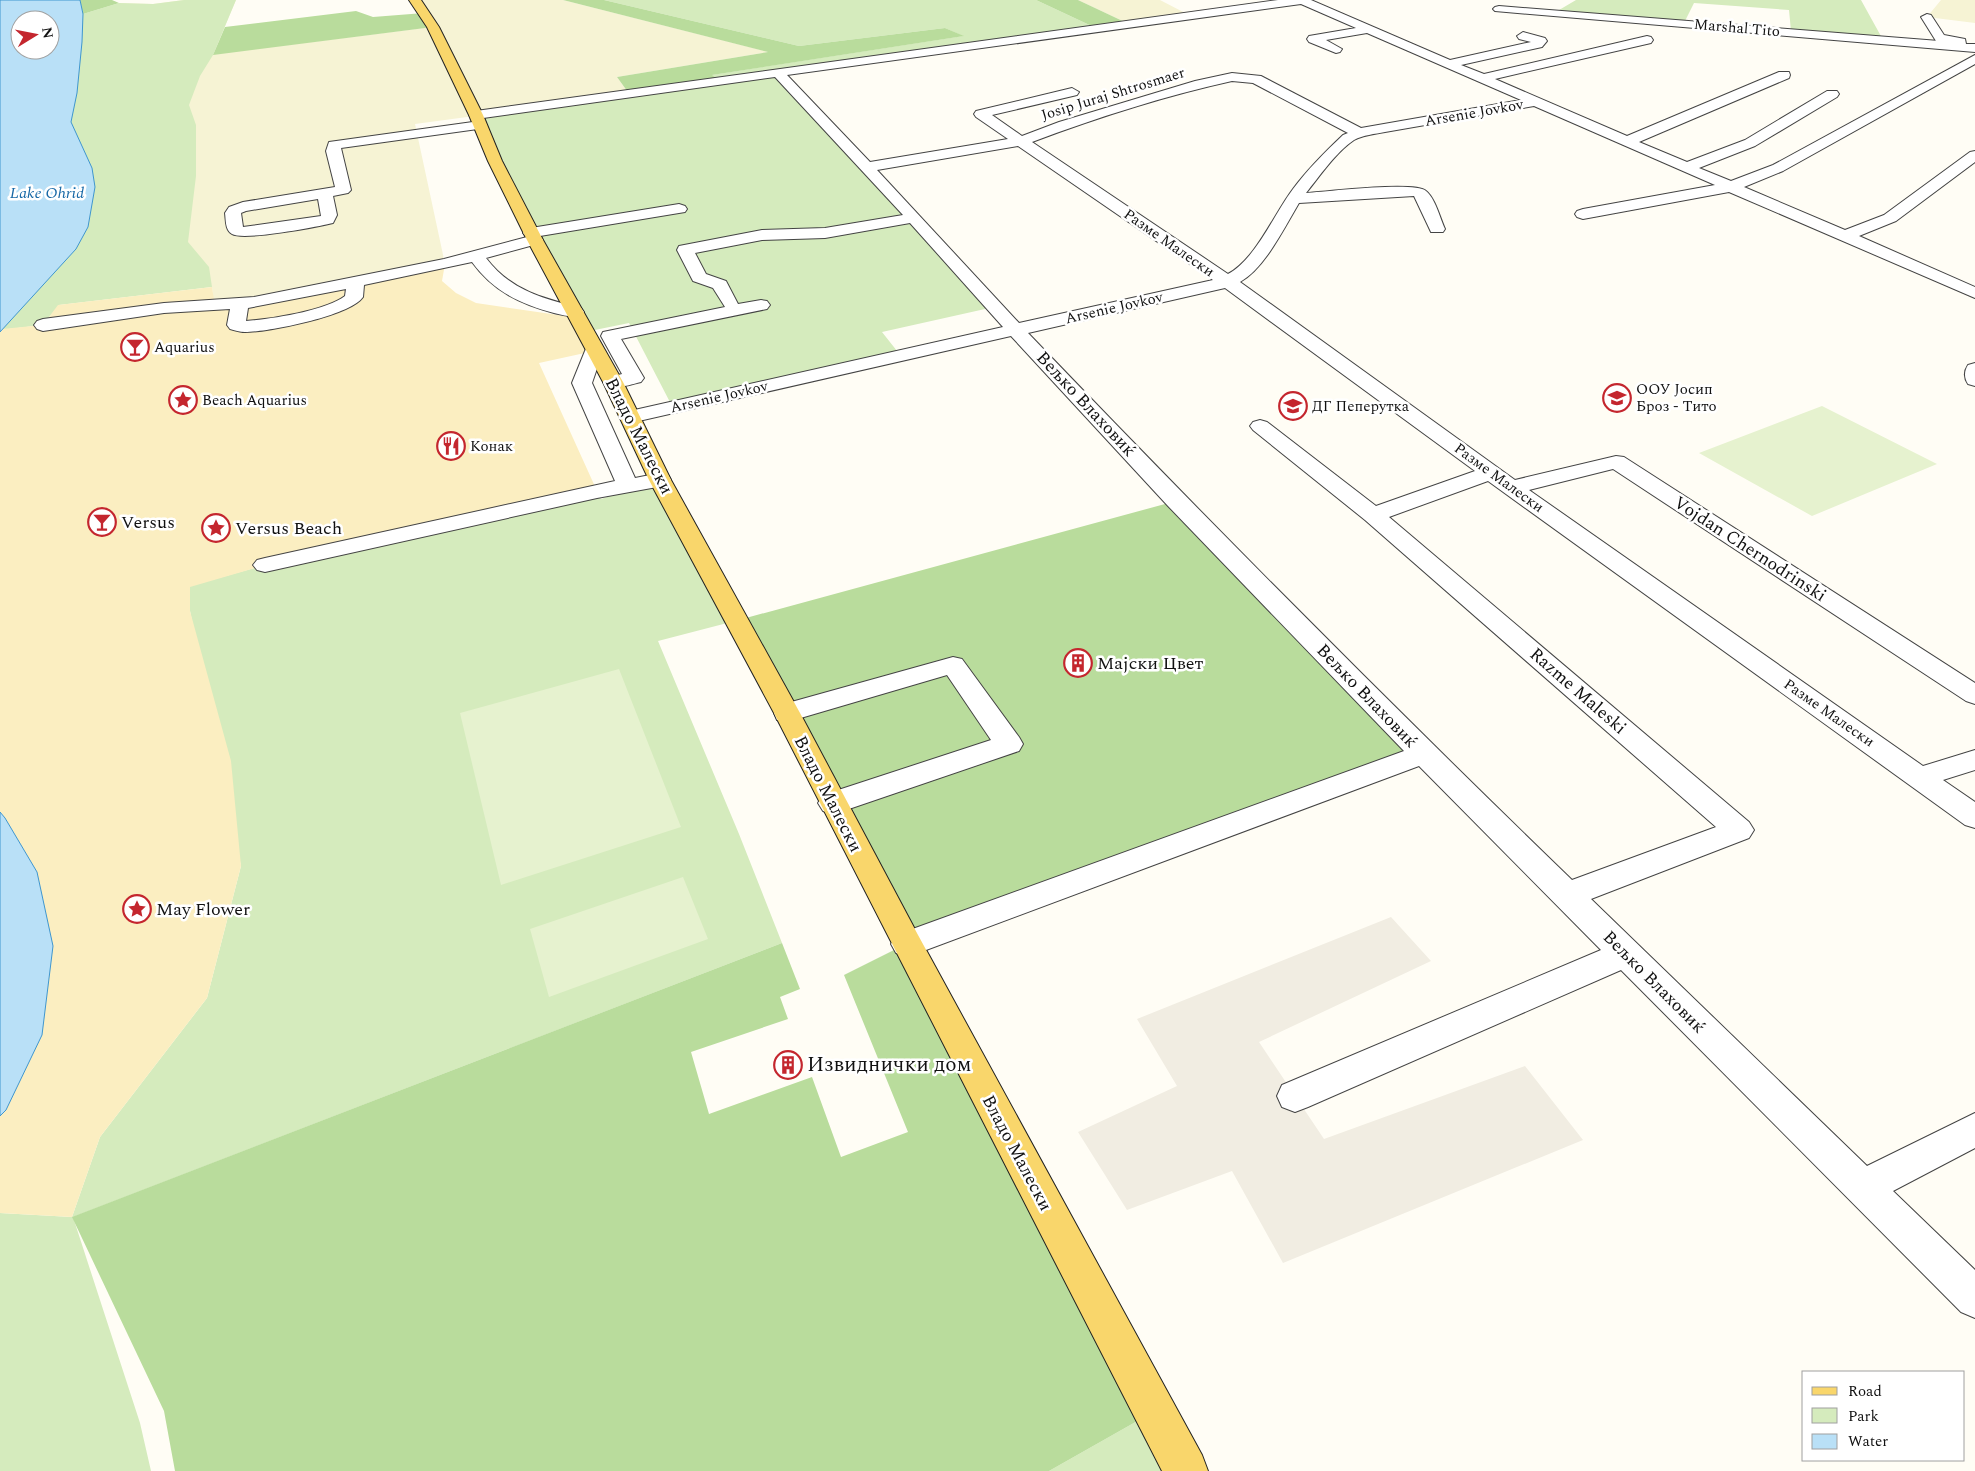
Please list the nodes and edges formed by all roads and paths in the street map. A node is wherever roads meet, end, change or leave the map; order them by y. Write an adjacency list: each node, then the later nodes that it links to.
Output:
1 (415, 0): 18 (main road, Владо Малески)
2 (1302, 0): 5 (street); 12 (street)
3 (1499, 9): 8 (street, Marshal Tito)
4 (1927, 16): 8 (street, Marshal Tito)
5 (1367, 29): 9 (street); 11 (street)
6 (1523, 36): 11 (street)
7 (1647, 40): 14 (street)
8 (1975, 46)
9 (1336, 49)
10 (1975, 59): 25 (street)
11 (1448, 64): 14 (street)
12 (779, 74): 18 (street); 23 (street, Вељко Влаховиќ)
13 (1784, 75): 21 (street)
14 (1481, 79): 17 (street)
15 (1072, 92): 20 (street, Разме Малески)
16 (1832, 94): 24 (street)
17 (1534, 102): 19 (street, Arsenie Jovkov); 21 (street)
18 (478, 120): 26 (street); 35 (main road, Владо Малески)
19 (1359, 133): 20 (street, Josip Juraj Shtrosmaer); 27 (street, Arsenie Jovkov)
20 (1021, 141): 23 (street, Josip Juraj Shtrosmaer); 39 (street, Разме Малески)
21 (1626, 142): 24 (street)
22 (1975, 155): 34 (street)
23 (866, 167): 31 (street, Вељко Влаховиќ)
24 (1685, 168): 25 (street)
25 (1730, 187): 30 (street); 34 (street)
26 (325, 193): 28 (street); 32 (street)
27 (1294, 199): 33 (street); 39 (street, Arsenie Jovkov)
28 (270, 203): 32 (street); 32 (street)
29 (679, 208): 35 (street)
30 (1583, 214)
31 (914, 218): 42 (street); 46 (street, Вељко Влаховиќ)
32 (273, 228)
33 (1437, 229)
34 (1845, 236): 40 (street)
35 (533, 237): 36 (street); 45 (main road, Владо Малески)
36 (476, 256): 38 (street); 45 (street)
37 (1975, 272): 40 (street)
38 (355, 282): 43 (street); 43 (street)
39 (1227, 282): 46 (street, Arsenie Jovkov); 56 (street, Разме Малески)
40 (1948, 282): 41 (street)
41 (1975, 293)
42 (730, 303)
43 (240, 304): 47 (street)
44 (761, 305): 52 (street)
45 (575, 312): 49 (main road, Владо Малески)
46 (1010, 324): 48 (street); 53 (street, Arsenie Jovkov); 62 (street, Вељко Влаховиќ)
47 (43, 325)
48 (939, 330)
49 (594, 350): 52 (main road, Владо Малески); 57 (street)
50 (1975, 369): 51 (street)
51 (1975, 380)
52 (612, 382): 53 (main road, Владо Малески)
53 (630, 417): 55 (main road, Владо Малески)
54 (1260, 426): 58 (street)
55 (660, 480): 57 (street); 61 (main road, Владо Малески)
56 (1501, 480): 58 (street); 60 (street, Vojdan Chernodrinski); 64 (street, Разме Малески)
57 (628, 486): 59 (street)
58 (1373, 515): 67 (street, Razme Maleski)
59 (265, 565)
60 (1975, 695)
61 (787, 713): 65 (main road, Владо Малески); 65 (street)
62 (1424, 754): 67 (street, Вељко Влаховиќ); 68 (street)
63 (1975, 760): 64 (street)
64 (1920, 777): 66 (street, Разме Малески)
65 (833, 803): 68 (main road, Владо Малески)
66 (1975, 817)
67 (1567, 895): 69 (street, Вељко Влаховиќ)
68 (907, 944): 74 (main road, Владо Малески)
69 (1625, 954): 70 (street); 72 (street, Вељко Влаховиќ)
70 (1295, 1096)
71 (1975, 1130): 72 (street)
72 (1862, 1187): 73 (street, Вељко Влаховиќ)
73 (1975, 1298)
74 (1186, 1471)

